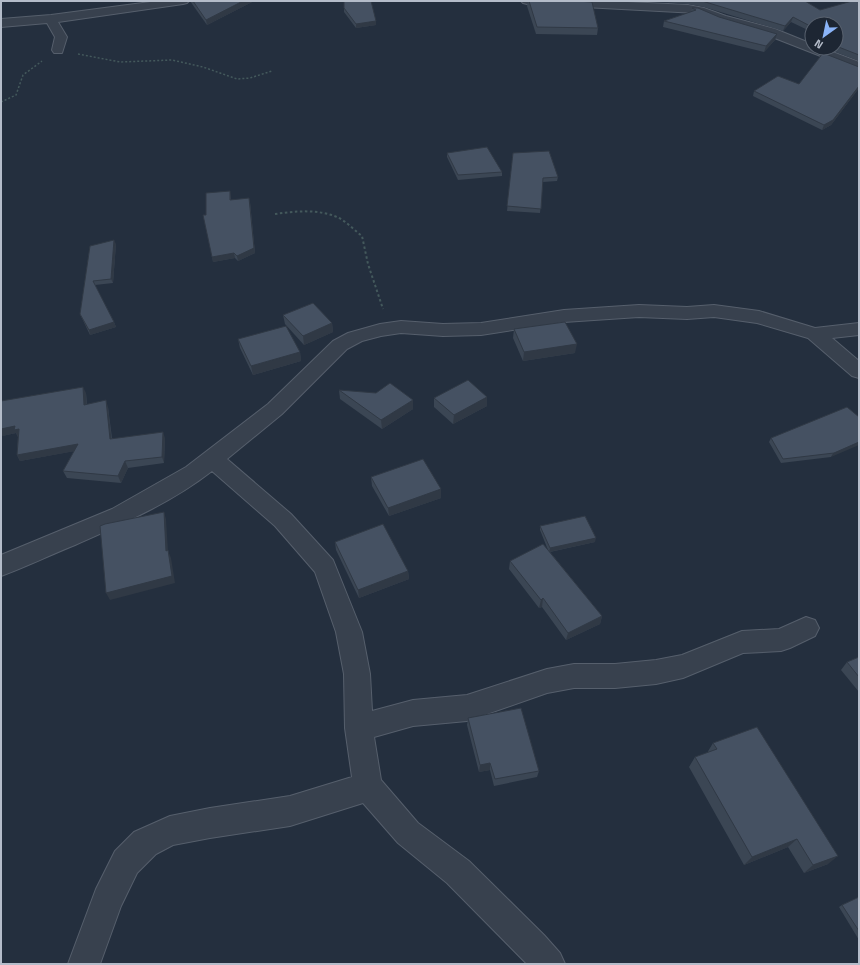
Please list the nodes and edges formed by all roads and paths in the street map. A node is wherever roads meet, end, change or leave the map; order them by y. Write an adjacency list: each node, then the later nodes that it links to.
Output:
1 (183, 1): 3 (street)
2 (527, 1): 6 (street)
3 (51, 19): 4 (street); 5 (street)
4 (1, 24)
5 (58, 50): 7 (path); 8 (path)
6 (859, 67)
7 (272, 71)
8 (1, 102)
9 (275, 214): 10 (path)
10 (391, 328): 12 (street); 14 (street)
11 (859, 329): 12 (street)
12 (815, 334): 13 (street)
13 (859, 372)
14 (213, 459): 15 (street); 17 (street)
15 (1, 566)
16 (806, 628): 17 (street)
17 (360, 728): 18 (street)
18 (368, 787): 19 (street); 20 (street)
19 (84, 964)
20 (549, 964)

